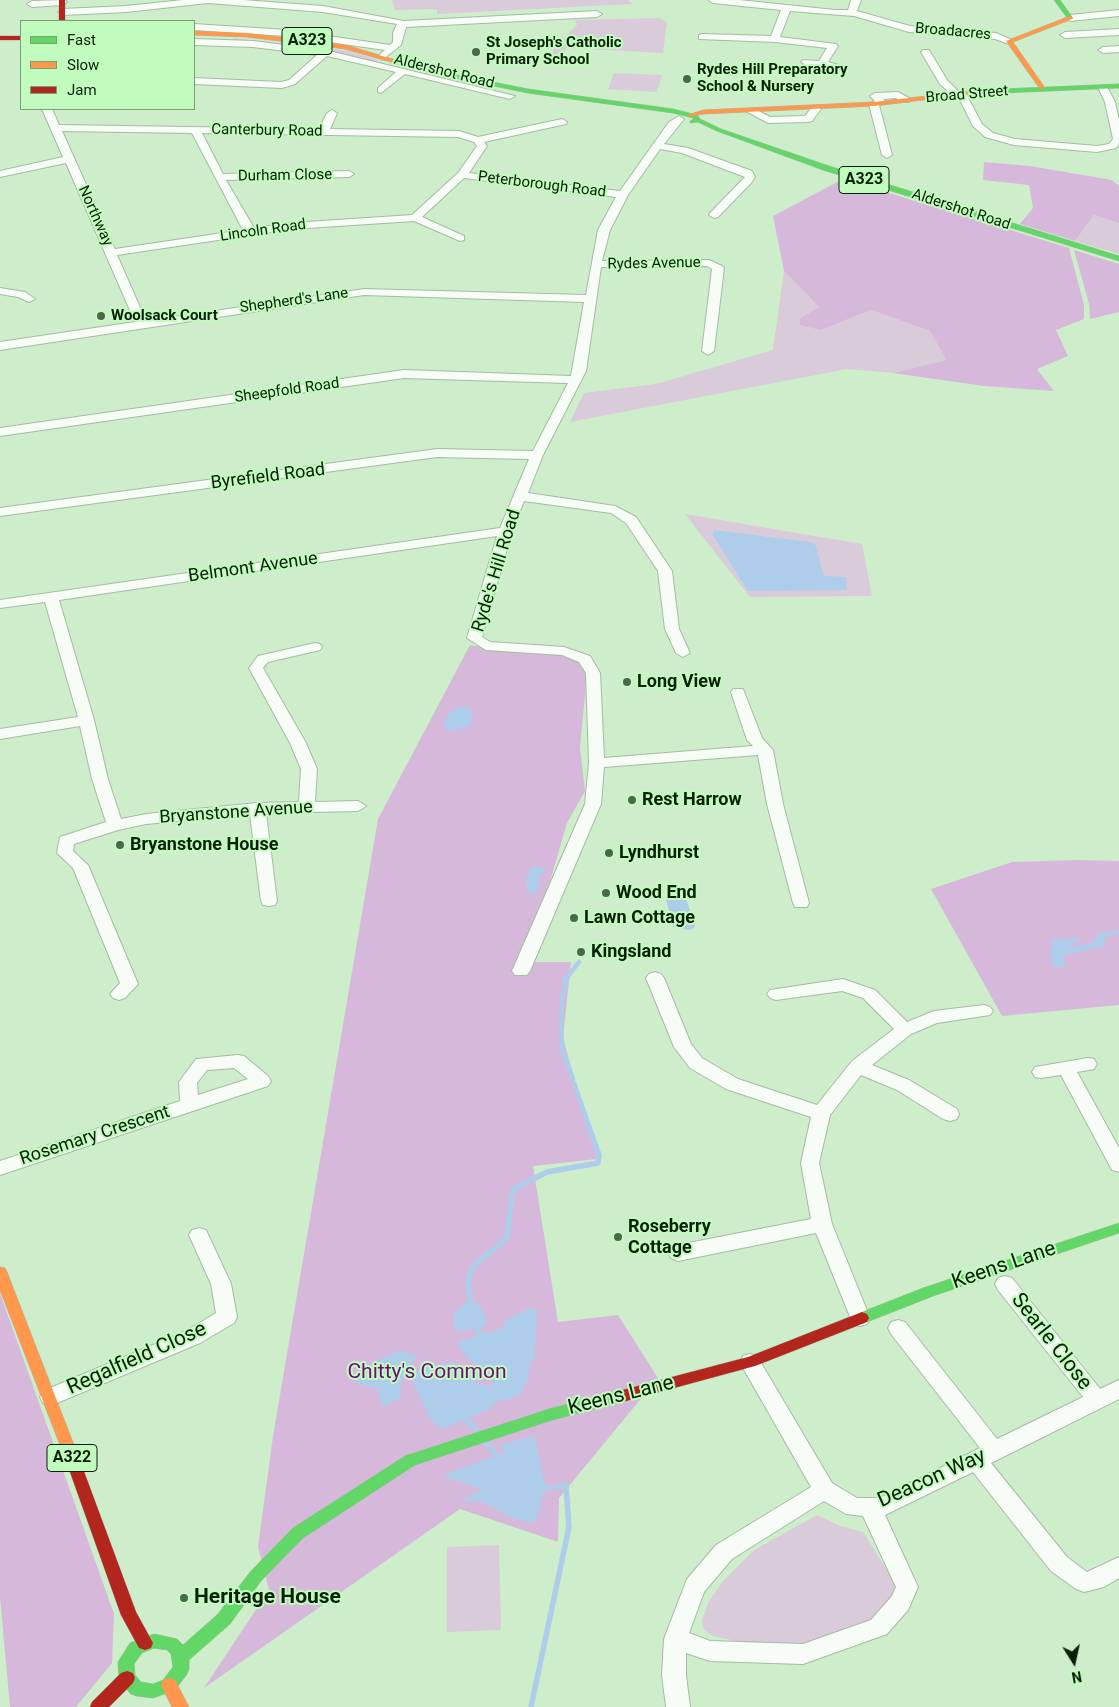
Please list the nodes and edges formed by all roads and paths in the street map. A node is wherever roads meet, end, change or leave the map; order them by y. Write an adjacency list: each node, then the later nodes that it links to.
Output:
1 (208, 0): 5 (street); 7 (street); 13 (street)
2 (713, 0): 8 (street, Broadacres)
3 (856, 0): 9 (street)
4 (1057, 0): 12 (main road)
5 (295, 3): 14 (street)
6 (32, 5): 7 (street)
7 (62, 9)
8 (786, 9): 9 (street, Broadacres); 22 (street)
9 (854, 13): 23 (street, Broadacres)
10 (597, 14): 14 (street)
11 (1119, 14): 12 (street)
12 (1070, 18): 23 (main road)
13 (198, 24): 20 (main road, Aldershot Road / A323); 25 (street, Aldershot Road)
14 (402, 24): 25 (street)
15 (1119, 32): 16 (street)
16 (1065, 35)
17 (702, 37): 21 (street)
18 (0, 38): 19 (main road)
19 (20, 38)
20 (228, 38): 24 (street, Aldershot Road); 30 (street, Aldershot Road); 31 (main road, Aldershot Road / A323)
21 (738, 38): 22 (street); 28 (street)
22 (775, 39): 33 (street)
23 (1009, 40): 39 (main road, Broadacres)
24 (195, 42)
25 (393, 48): 31 (street)
26 (1119, 49): 27 (street)
27 (1103, 50)
28 (734, 52)
29 (926, 52): 41 (street)
30 (325, 53): 35 (street, Aldershot Road); 36 (street)
31 (382, 57): 46 (main road, Aldershot Road / A323)
32 (806, 62): 33 (street)
33 (822, 64): 34 (street)
34 (837, 66)
35 (402, 72): 40 (street, Aldershot Road); 42 (street, Aldershot Road)
36 (195, 81)
37 (1119, 86): 38 (main road, Broad Street)
38 (1104, 87): 39 (main road, Broad Street); 41 (street)
39 (1042, 88): 41 (main road, Broad Street)
40 (381, 90)
41 (959, 94): 43 (main road, Broad Street)
42 (510, 96)
43 (878, 104): 46 (main road, Broad Street); 54 (street)
44 (47, 110): 48 (street, Northway)
45 (332, 113): 51 (street)
46 (689, 118): 49 (street, Ryde's Hill Road); 66 (main road, Aldershot Road / A323)
47 (562, 122): 52 (street)
48 (55, 128): 50 (street, Canterbury Road); 55 (street, Northway)
49 (671, 128): 53 (street, Ryde's Hill Road)
50 (196, 130): 51 (street, Canterbury Road); 59 (street)
51 (322, 132): 52 (street, Canterbury Road)
52 (478, 140): 58 (street)
53 (658, 146): 60 (street, Ryde's Hill Road); 61 (street)
54 (886, 155)
55 (70, 160): 56 (street); 65 (street, Northway)
56 (0, 174)
57 (349, 174): 59 (street, Durham Close)
58 (462, 175): 60 (street, Peterborough Road); 62 (street)
59 (220, 177): 63 (street)
60 (623, 196): 67 (street, Ryde's Hill Road)
61 (714, 215)
62 (415, 218): 63 (street, Lincoln Road); 64 (street)
63 (250, 232): 65 (street, Lincoln Road)
64 (460, 238)
65 (111, 253): 71 (street, Northway)
66 (1119, 259)
67 (596, 264): 70 (street, Ryde's Hill Road); 73 (street, Rydes Avenue)
68 (0, 291): 69 (street)
69 (29, 299)
70 (591, 299): 71 (street, Shepherd's Lane); 74 (street, Ryde's Hill Road)
71 (142, 324): 72 (street, Shepherd's Lane)
72 (0, 346)
73 (708, 351)
74 (576, 380): 75 (street, Sheepfold Road); 76 (street, Ryde's Hill Road)
75 (0, 432)
76 (537, 454): 77 (street, Ryde's Hill Road); 78 (street, Byrefield Road)
77 (520, 496): 79 (street, Ryde's Hill Road); 83 (street)
78 (0, 512)
79 (505, 531): 80 (street, Belmont Avenue); 88 (street, Ryde's Hill Road)
80 (51, 597): 81 (street, Belmont Avenue); 85 (street)
81 (0, 604)
82 (315, 647): 90 (street)
83 (682, 653)
84 (738, 692): 87 (street)
85 (86, 720): 86 (street); 92 (street)
86 (0, 734)
87 (765, 750): 88 (street); 94 (street)
88 (597, 763): 95 (street, Ryde's Hill Road)
89 (358, 806): 90 (street, Bryanstone Avenue)
90 (306, 807): 91 (street, Bryanstone Avenue)
91 (256, 808): 92 (street, Bryanstone Avenue); 93 (street)
92 (115, 825): 97 (street, Bryanstone Avenue)
93 (270, 901)
94 (801, 903)
95 (521, 970)
96 (655, 978): 106 (street)
97 (119, 994)
98 (776, 994): 100 (street)
99 (984, 1011): 100 (street)
100 (905, 1030): 102 (street)
101 (1088, 1064): 103 (street)
102 (858, 1066): 106 (street); 107 (street)
103 (1066, 1068): 104 (street); 108 (street)
104 (1041, 1072)
105 (189, 1105): 109 (street, Rosemary Crescent)
106 (821, 1114): 110 (street)
107 (950, 1114)
108 (1119, 1165)
109 (0, 1168)
110 (822, 1224): 113 (street); 116 (street)
111 (1119, 1228): 116 (main road, Keens Lane)
112 (199, 1235): 120 (street, Regalfield Close)
113 (678, 1253)
114 (0, 1272): 120 (main road, A322)
115 (1005, 1284): 121 (street, Searle Close)
116 (860, 1318): 118 (main road, Keens Lane)
117 (898, 1328): 122 (street)
118 (750, 1362): 123 (street); 128 (main road, Keens Lane)
119 (1119, 1389): 121 (street, Deacon Way)
120 (50, 1397): 127 (main road, A322)
121 (1097, 1400): 122 (street, Deacon Way)
122 (985, 1455): 124 (street, Deacon Way); 125 (street)
123 (824, 1490): 124 (street, Deacon Way); 126 (street)
124 (870, 1507): 126 (street)
125 (1119, 1567)
126 (675, 1639): 133 (street)
127 (145, 1643): 128 (main road); 129 (main road)
128 (181, 1657): 130 (main road)
129 (127, 1678): 130 (main road); 131 (main road)
130 (169, 1685): 132 (main road)
131 (98, 1707)
132 (181, 1707)
133 (678, 1707)

